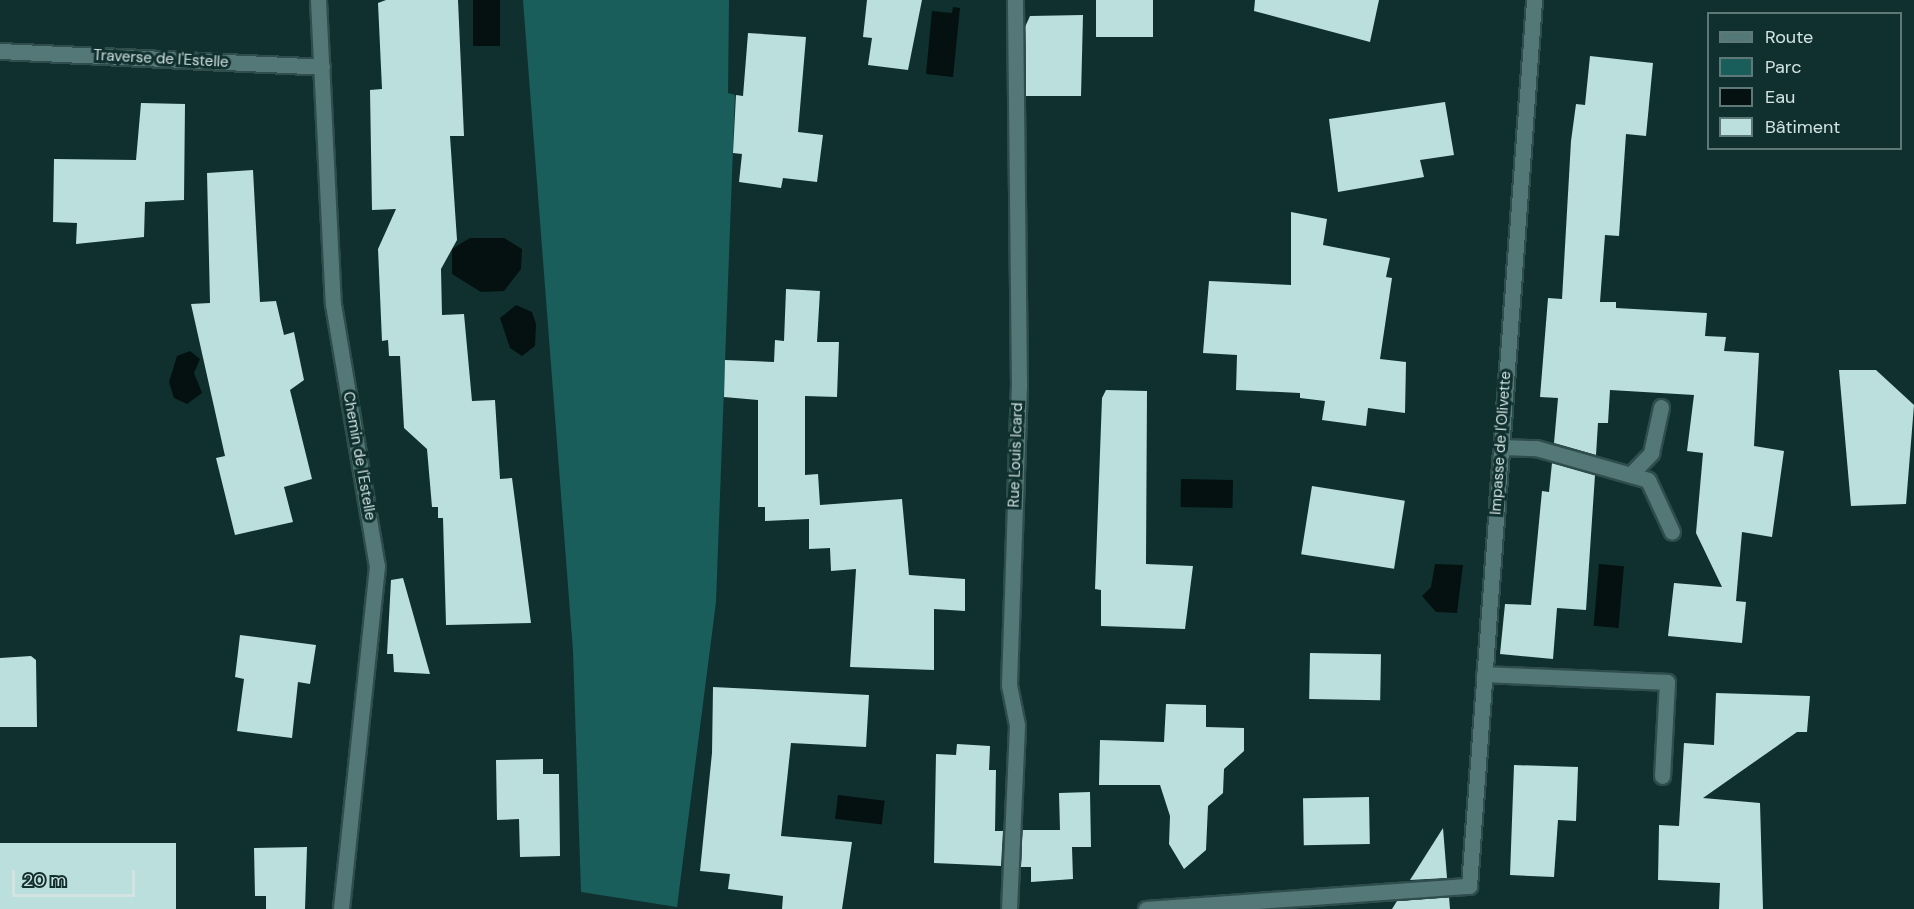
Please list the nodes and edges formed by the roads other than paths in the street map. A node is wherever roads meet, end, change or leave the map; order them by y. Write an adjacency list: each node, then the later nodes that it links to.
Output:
1 (318, 0): 5 (street, Chemin de l'Estelle)
2 (1015, 0): 13 (street, Rue Louis Icard)
3 (1534, 0): 7 (street, Impasse de l'Olivette)
4 (0, 51): 5 (street, Traverse de l'Estelle)
5 (322, 66): 12 (street, Chemin de l'Estelle)
6 (1662, 407): 8 (street)
7 (1501, 447): 8 (street); 10 (street, Impasse de l'Olivette)
8 (1632, 473): 9 (street)
9 (1672, 532)
10 (1484, 674): 11 (street); 14 (street, Impasse de l'Olivette)
11 (1662, 776)
12 (339, 909)
13 (1009, 909)
14 (1146, 909)

